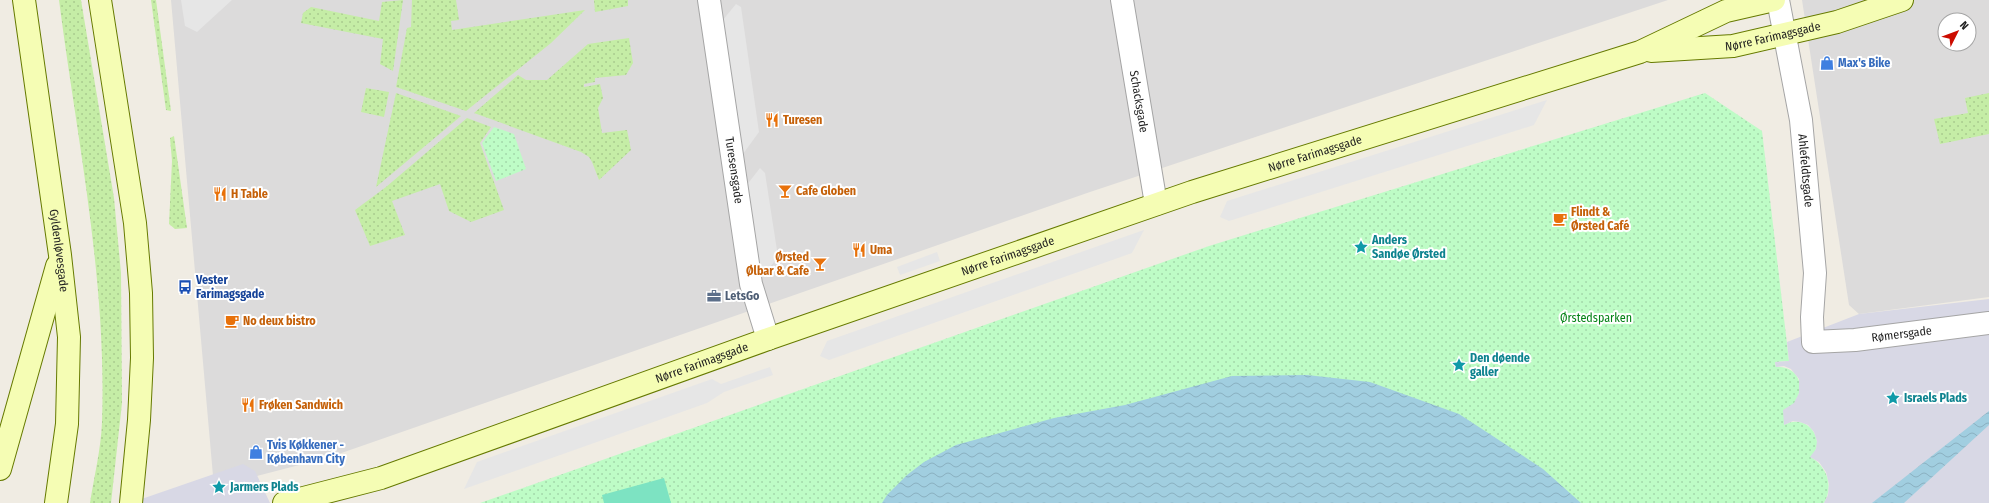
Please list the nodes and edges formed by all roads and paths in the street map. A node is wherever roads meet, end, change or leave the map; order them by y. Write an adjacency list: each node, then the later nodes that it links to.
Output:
1 (24, 0): 11 (street, Gyldenløvesgade)
2 (100, 0): 18 (street)
3 (709, 0): 13 (street, Turesensgade)
4 (1122, 0): 10 (street, Schacksgade)
5 (1774, 0): 9 (street, Nørre Farimagsgade)
6 (1778, 0): 8 (street, Ahlefeldtsgade)
7 (1902, 0): 8 (street, Nørre Farimagsgade)
8 (1784, 34): 9 (street, Nørre Farimagsgade); 14 (street, Ahlefeldtsgade)
9 (1640, 52): 10 (street, Nørre Farimagsgade)
10 (1156, 204): 13 (street, Nørre Farimagsgade)
11 (60, 255): 15 (street); 17 (street, Gyldenløvesgade)
12 (1989, 323): 14 (street, Rømersgade)
13 (768, 339): 16 (street, Nørre Farimagsgade)
14 (1813, 342)
15 (0, 469)
16 (381, 478): 19 (street, Nørre Farimagsgade); 20 (street, Nørre Farimagsgade)
17 (56, 503)
18 (131, 503)
19 (284, 503)
20 (333, 503)

